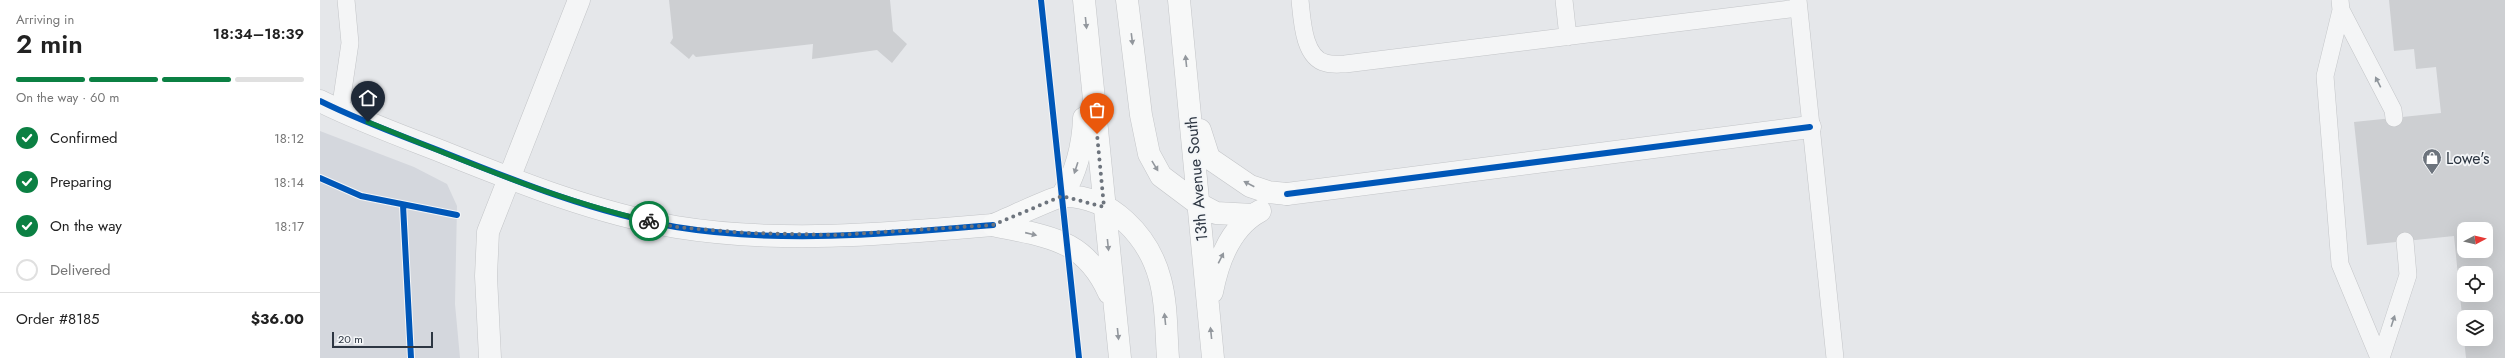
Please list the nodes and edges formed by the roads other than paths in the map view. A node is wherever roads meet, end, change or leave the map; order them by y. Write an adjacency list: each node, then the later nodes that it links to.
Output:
1 (346, 0): 14 (lane)
2 (579, 0): 17 (street)
3 (1084, 0): 11 (main road, one-way to 11)
4 (1128, 0): 20 (main road, one-way to 20)
5 (1179, 0): 12 (main road, 13th Avenue South, one-way to 5)
6 (1300, 0): 10 (lane)
7 (1564, 0): 10 (lane)
8 (1798, 4): 10 (lane); 16 (lane)
9 (2340, 5): 15 (lane, one-way to 9); 32 (lane)
10 (1568, 37)
11 (1088, 47): 19 (main road, one-way to 19); 21 (main road)
12 (1190, 100): 18 (main road, one-way to 12); 20 (main road, 13th Avenue South)
13 (320, 101): 14 (street)
14 (340, 111): 17 (street)
15 (2394, 118)
16 (1810, 127): 18 (street); 31 (lane)
17 (509, 178): 23 (street); 27 (street)
18 (1286, 194): 22 (main road)
19 (1062, 196): 21 (main road); 23 (main road)
20 (1197, 203): 22 (main road); 26 (main road, 13th Avenue South)
21 (1104, 207): 25 (main road, one-way to 25); 29 (main road, one-way to 21)
22 (1254, 214): 26 (main road, one-way to 22)
23 (993, 225): 25 (main road, one-way to 25)
24 (2405, 241): 32 (lane, one-way to 24)
25 (1115, 309): 28 (main road, one-way to 28)
26 (1208, 309): 30 (main road, 13th Avenue South, one-way to 26)
27 (490, 358)
28 (1120, 358)
29 (1168, 358)
30 (1213, 358)
31 (1835, 358)
32 (2380, 358)

